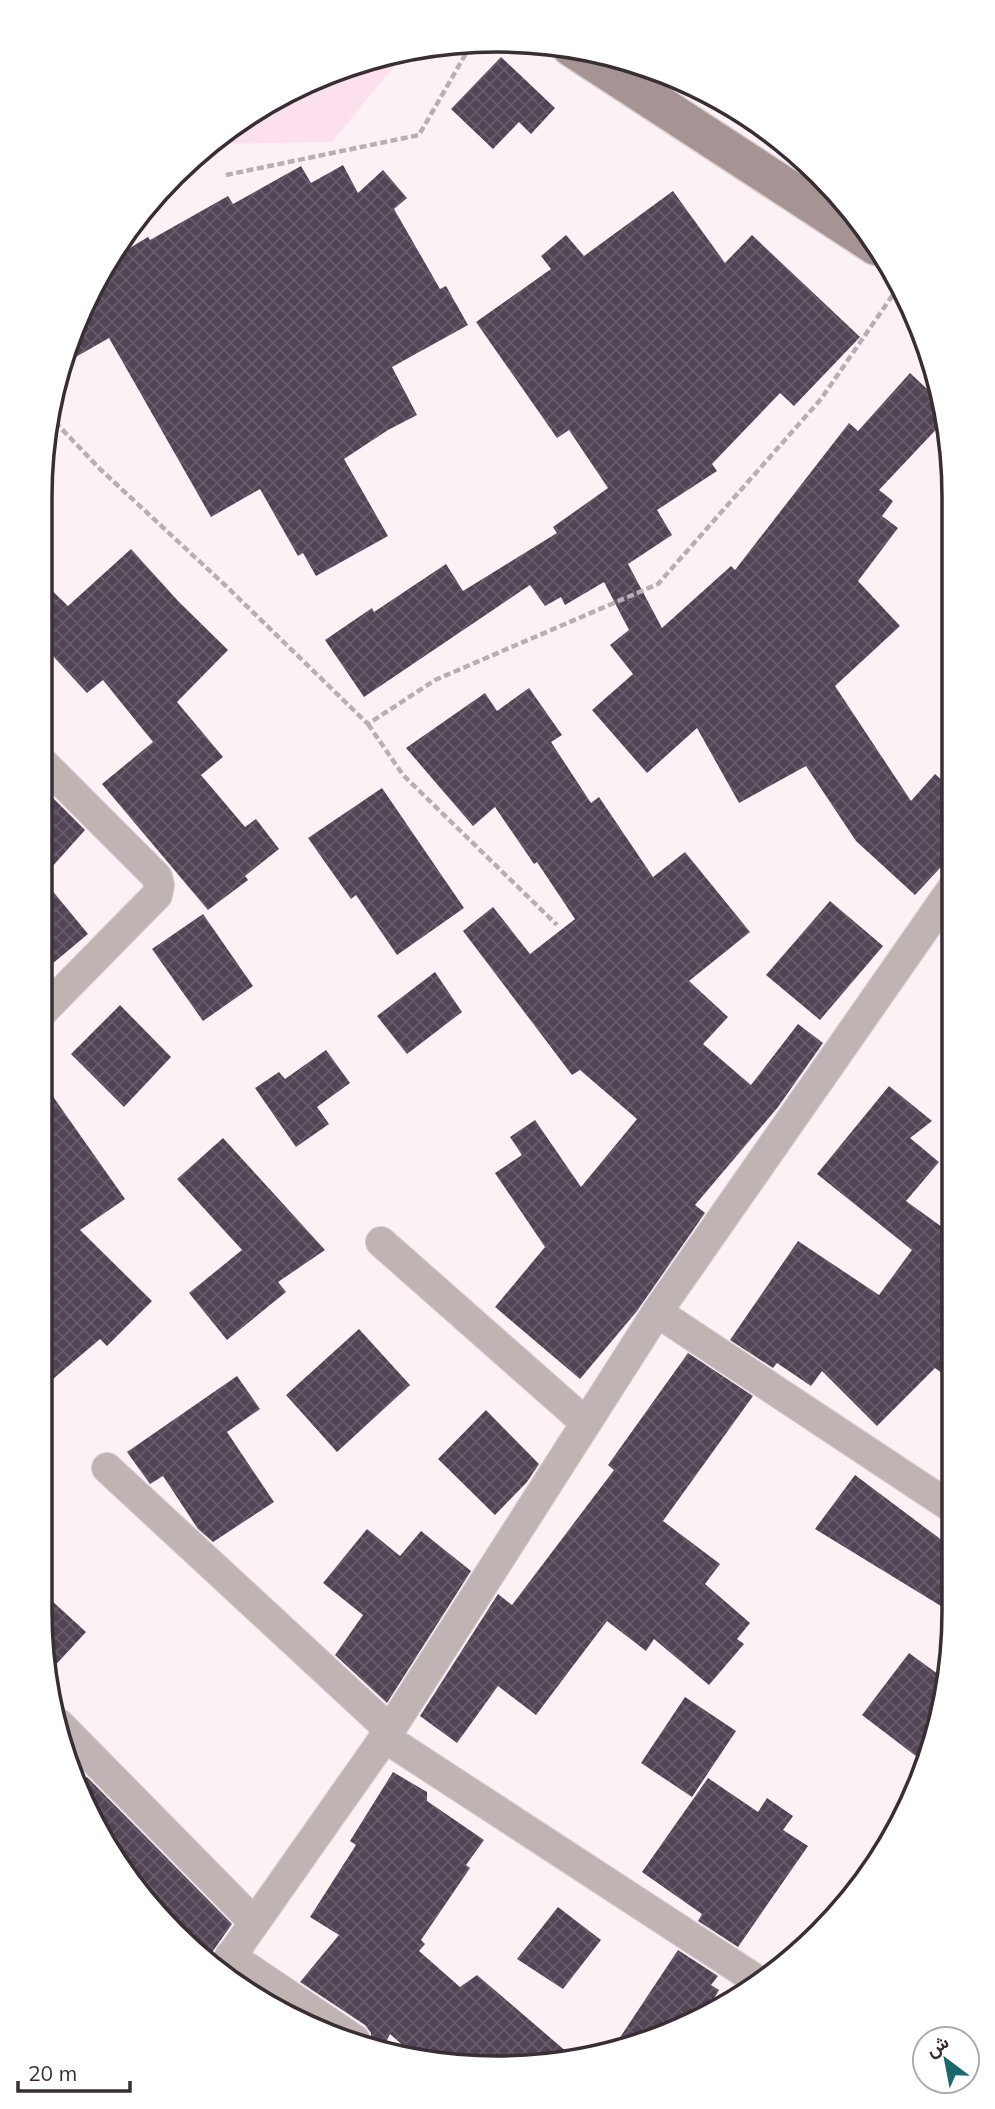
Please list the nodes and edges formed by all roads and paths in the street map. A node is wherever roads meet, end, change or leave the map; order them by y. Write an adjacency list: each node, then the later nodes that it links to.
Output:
1 (466, 53): 3 (path)
2 (597, 64): 4 (street)
3 (226, 175)
4 (855, 232)
5 (893, 294): 7 (path)
6 (58, 426): 7 (path)
7 (368, 724): 10 (path)
8 (52, 772): 11 (street)
9 (942, 903): 13 (street)
10 (557, 925)
11 (52, 1002)
12 (381, 1242): 14 (street)
13 (657, 1312): 14 (street); 16 (street)
14 (586, 1423): 17 (street)
15 (107, 1468): 17 (street)
16 (942, 1501)
17 (387, 1734): 19 (street); 21 (street)
18 (70, 1736): 19 (street)
19 (254, 1922): 20 (street)
20 (226, 1963): 22 (street)
21 (752, 1977)
22 (325, 2022)

